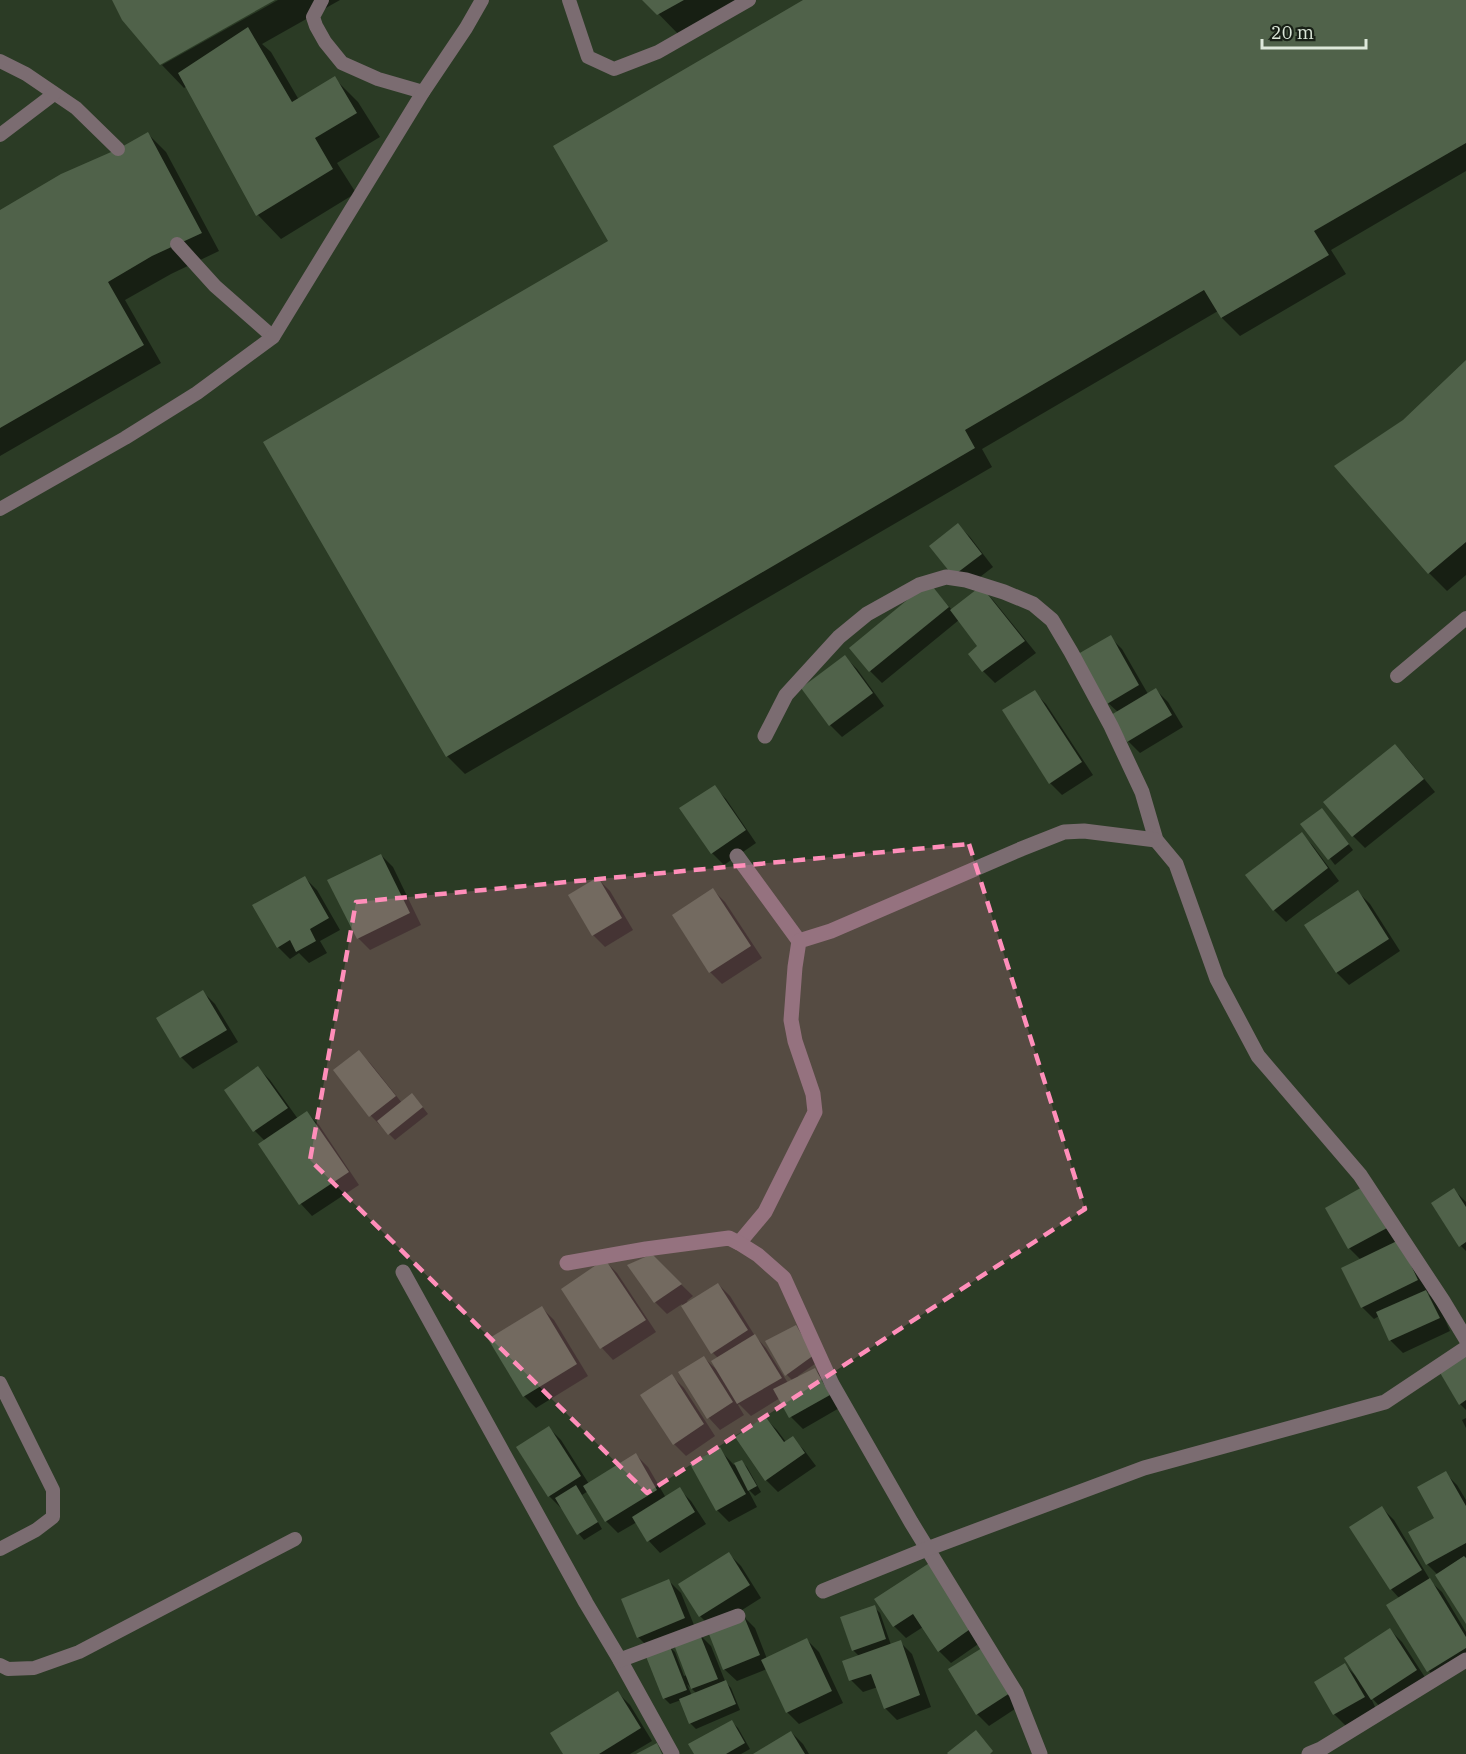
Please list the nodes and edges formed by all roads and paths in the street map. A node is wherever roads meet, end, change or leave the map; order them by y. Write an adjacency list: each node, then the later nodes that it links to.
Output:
1 (322, 0): 6 (lane)
2 (482, 0): 6 (lane)
3 (569, 0): 4 (lane)
4 (749, 0)
5 (0, 61): 7 (lane)
6 (423, 92): 11 (lane)
7 (54, 94): 8 (lane); 9 (lane)
8 (0, 135)
9 (118, 148)
10 (177, 244): 11 (lane)
11 (273, 337): 12 (lane)
12 (0, 509)
13 (1466, 618): 14 (lane)
14 (1397, 676)
15 (765, 736): 16 (street)
16 (1156, 840): 18 (street); 22 (street)
17 (737, 856): 18 (street)
18 (799, 941): 19 (street)
19 (739, 1243): 20 (street); 27 (street)
20 (567, 1263)
21 (403, 1272): 30 (street)
22 (1466, 1339)
23 (1466, 1348): 27 (street)
24 (0, 1383): 26 (lane)
25 (295, 1539): 32 (lane)
26 (0, 1549)
27 (927, 1549): 28 (street); 34 (street)
28 (823, 1591)
29 (738, 1616): 30 (street)
30 (620, 1660): 33 (street)
31 (1466, 1660): 35 (street)
32 (0, 1665)
33 (672, 1754)
34 (1040, 1754)
35 (1309, 1754)

